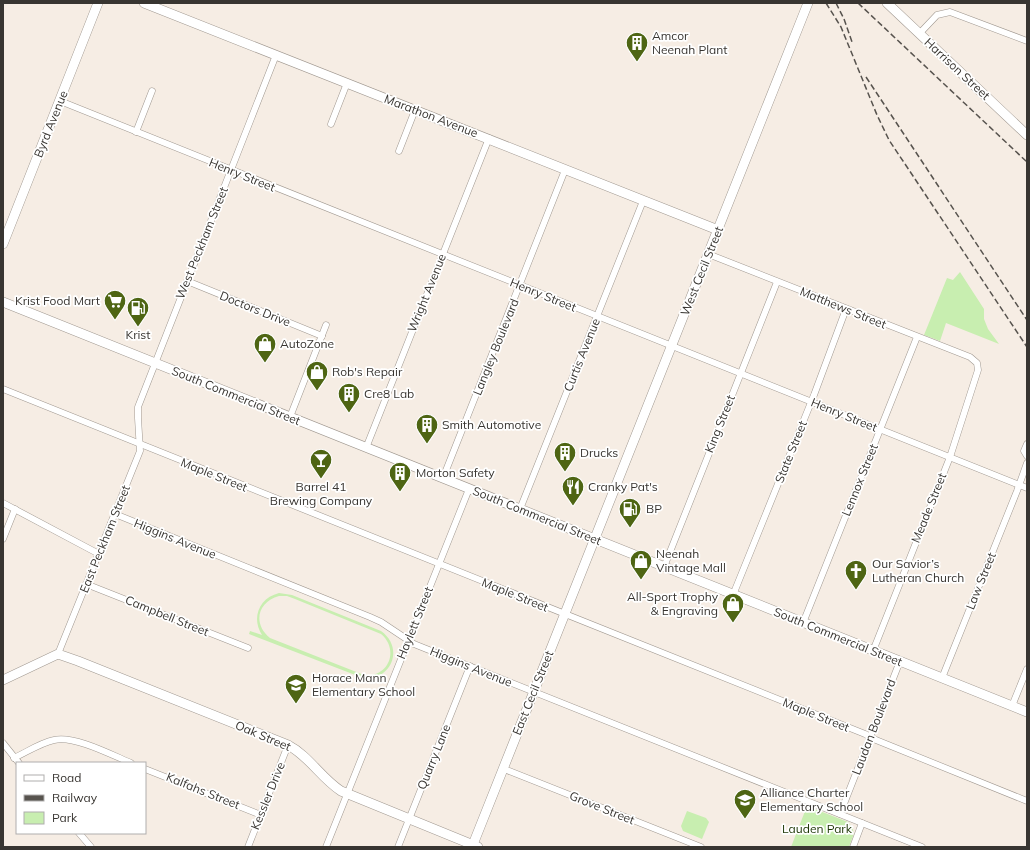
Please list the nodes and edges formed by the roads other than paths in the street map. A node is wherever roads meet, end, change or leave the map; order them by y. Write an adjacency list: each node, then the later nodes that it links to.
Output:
1 (98, 3): 10 (main road, Byrd Avenue)
2 (144, 3): 7 (main road, Marathon Avenue)
3 (808, 3): 20 (main road, West Cecil Street)
4 (886, 3): 5 (main road, Harrison Street)
5 (919, 34): 6 (street); 14 (main road, Harrison Street)
6 (1027, 41)
7 (276, 55): 8 (main road, Marathon Avenue); 17 (street, West Peckham Street)
8 (347, 83): 11 (main road, Marathon Avenue); 12 (street)
9 (152, 91): 13 (street)
10 (60, 101): 13 (street, Henry Street); 21 (main road, Byrd Avenue)
11 (415, 110): 15 (main road, Marathon Avenue); 16 (street)
12 (330, 124)
13 (136, 132): 17 (street, Henry Street)
14 (1027, 135)
15 (488, 138): 18 (main road, Marathon Avenue); 22 (street, Wright Avenue)
16 (398, 151)
17 (231, 170): 22 (street, Henry Street); 24 (street, West Peckham Street)
18 (565, 170): 19 (main road, Marathon Avenue); 26 (street, Langley Boulevard)
19 (643, 201): 20 (main road, Marathon Avenue); 29 (street, Curtis Avenue)
20 (718, 230): 23 (main road, West Cecil Street)
21 (3, 244)
22 (443, 254): 26 (street, Henry Street); 43 (street, Wright Avenue)
23 (708, 254): 25 (street, Matthews Street); 33 (main road, West Cecil Street)
24 (187, 282): 31 (street, Doctors Drive); 35 (street, West Peckham Street)
25 (777, 282): 28 (street, Matthews Street); 36 (street, King Street)
26 (520, 285): 29 (street, Henry Street); 47 (street, Langley Boulevard)
27 (3, 302): 35 (main road, South Commercial Street)
28 (846, 308): 32 (street, Matthews Street); 38 (street, State Street)
29 (598, 316): 33 (street, Henry Street); 53 (street, Curtis Avenue)
30 (326, 325): 31 (street)
31 (322, 336): 39 (street)
32 (917, 337): 34 (street, Matthews Street); 40 (street, Lennox Street)
33 (672, 346): 36 (street, Henry Street); 56 (main road, West Cecil Street)
34 (977, 363): 45 (street, Meade Street)
35 (155, 364): 39 (main road, South Commercial Street); 42 (street, East Peckham Street)
36 (741, 374): 38 (street, Henry Street); 59 (street, King Street)
37 (3, 390): 42 (street, Maple Street)
38 (810, 402): 40 (street, Henry Street); 61 (street, State Street)
39 (290, 417): 43 (main road, South Commercial Street)
40 (880, 429): 45 (street, Henry Street); 63 (street, Lennox Street)
41 (1027, 444): 44 (street)
42 (140, 445): 54 (street, East Peckham Street); 58 (street, Maple Street)
43 (366, 448): 47 (main road, South Commercial Street)
44 (1027, 456)
45 (950, 457): 48 (street, Henry Street); 66 (street, Meade Street)
46 (1027, 463): 48 (street, Law Street)
47 (443, 478): 50 (main road, South Commercial Street)
48 (1019, 485): 49 (street, Henry Street); 71 (street, Law Street)
49 (1027, 488)
50 (469, 489): 53 (main road, South Commercial Street); 58 (street, Haylett Street)
51 (3, 503): 52 (street)
52 (15, 509): 55 (street); 57 (street)
53 (520, 509): 56 (main road, South Commercial Street)
54 (114, 514): 57 (street, East Peckham Street); 64 (street, Higgins Avenue)
55 (3, 539)
56 (594, 539): 59 (main road, South Commercial Street); 62 (main road, East Cecil Street)
57 (99, 554): 60 (street, East Peckham Street)
58 (439, 564): 62 (street, Maple Street); 64 (street, Haylett Street)
59 (664, 567): 61 (main road, South Commercial Street)
60 (86, 584): 65 (street, Campbell Street); 67 (street, East Peckham Street)
61 (733, 595): 63 (main road, South Commercial Street)
62 (564, 614): 73 (main road, East Cecil Street); 76 (street, Maple Street)
63 (803, 623): 66 (main road, South Commercial Street)
64 (408, 641): 69 (street, Higgins Avenue); 83 (street, Haylett Street)
65 (248, 648)
66 (872, 651): 68 (main road, South Commercial Street)
67 (58, 654): 72 (main road); 78 (main road, Oak Street)
68 (900, 661): 71 (main road, South Commercial Street); 76 (street, Laudan Boulevard)
69 (470, 666): 73 (street, Higgins Avenue); 87 (street, Quarry Lane)
70 (1027, 669): 74 (street)
71 (942, 678): 74 (main road, South Commercial Street)
72 (3, 680)
73 (534, 692): 82 (main road, East Cecil Street); 85 (street, Higgins Avenue)
74 (1012, 706): 75 (main road, South Commercial Street)
75 (1027, 712)
76 (870, 737): 84 (street, Maple Street); 85 (street, Laudan Boulevard)
77 (3, 744): 79 (street)
78 (288, 745): 83 (main road, Oak Street); 86 (street, Kessler Drive)
79 (17, 760): 80 (street)
80 (128, 762)
81 (146, 768): 86 (street, Kalfahs Street)
82 (504, 769): 90 (main road, East Cecil Street); 95 (street, Grove Street)
83 (347, 794): 87 (main road, Oak Street); 93 (street, Haylett Street)
84 (1027, 800)
85 (840, 814): 88 (street, Higgins Avenue)
86 (261, 815): 92 (street, Kessler Drive)
87 (410, 819): 90 (main road, Oak Street); 94 (street, Quarry Lane)
88 (862, 823): 96 (street); 97 (street, Higgins Avenue)
89 (80, 834): 91 (street)
90 (474, 846)
91 (91, 847)
92 (248, 847)
93 (326, 847)
94 (398, 847)
95 (701, 847)
96 (853, 847)
97 (922, 847)

